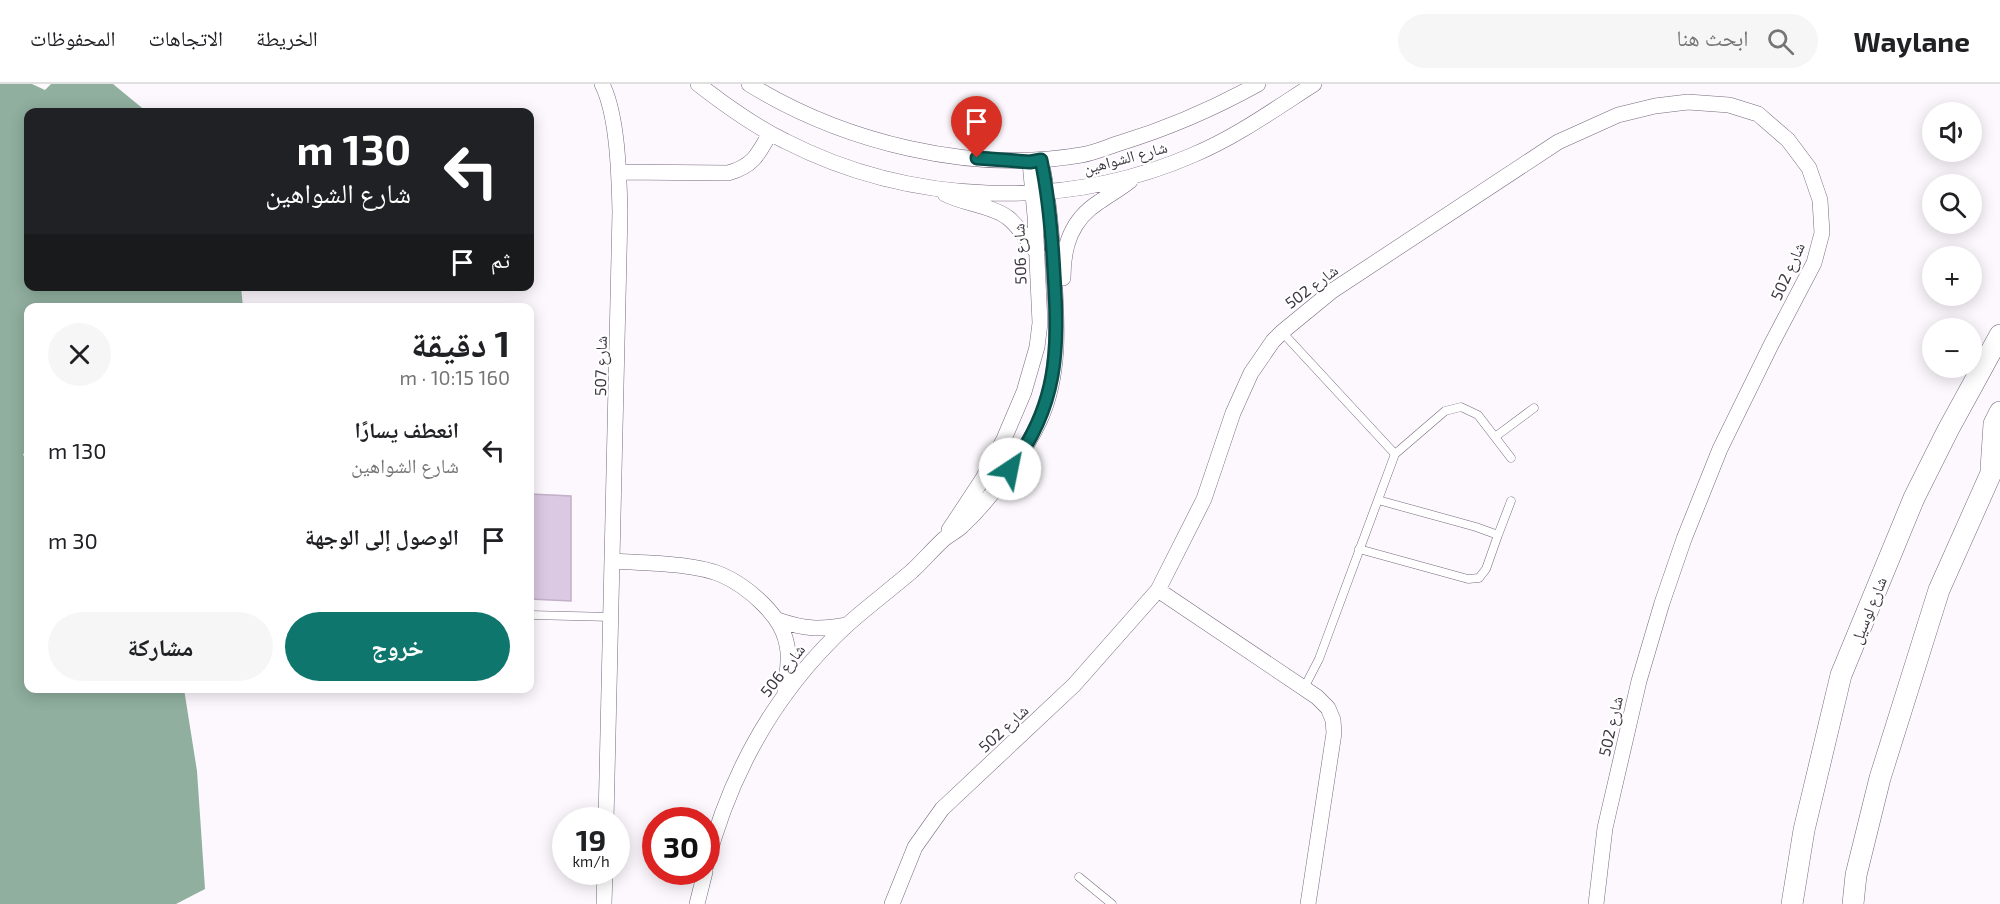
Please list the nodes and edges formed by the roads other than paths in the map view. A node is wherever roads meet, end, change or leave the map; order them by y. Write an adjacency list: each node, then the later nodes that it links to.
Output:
1 (602, 84): 8 (street, شارع 507)
2 (698, 84): 6 (street, شارع الشواهين)
3 (749, 84): 7 (street, شارع الشواهين)
4 (1258, 84): 7 (street, شارع الشواهين)
5 (1314, 84): 9 (street, شارع الشواهين)
6 (770, 134): 8 (street); 10 (street, شارع الشواهين)
7 (1035, 161): 11 (street, شارع 506)
8 (619, 172): 27 (street, شارع 507)
9 (1136, 175): 11 (street, شارع الشواهين); 13 (street, شارع 506)
10 (938, 189): 11 (street, شارع الشواهين); 12 (street)
11 (1041, 191): 12 (street, شارع 506); 13 (street, شارع 506)
12 (1037, 253): 25 (street, شارع 506)
13 (1056, 303): 25 (street, شارع 506)
14 (1282, 332): 19 (lane); 28 (street, شارع 502); 45 (street, شارع 502)
15 (2000, 335): 46 (street, شارع لوسيل)
16 (1533, 408): 18 (lane)
17 (2000, 412): 21 (street)
18 (1495, 437): 19 (lane); 20 (lane)
19 (1395, 454): 22 (lane)
20 (1511, 458)
21 (1995, 463): 47 (street)
22 (1378, 500): 24 (lane); 26 (lane)
23 (1511, 501): 24 (lane)
24 (1498, 535): 26 (lane)
25 (945, 538): 32 (street, شارع 506)
26 (1359, 549): 33 (lane)
27 (613, 561): 30 (street, شارع 507); 31 (street)
28 (1158, 590): 33 (street); 42 (street, شارع 502)
29 (534, 615): 30 (lane)
30 (612, 617): 35 (street, شارع 507)
31 (778, 620): 32 (street); 34 (street)
32 (847, 626): 34 (street, شارع 506)
33 (1304, 688): 44 (street)
34 (785, 693): 36 (street, شارع 506)
35 (606, 807)
36 (720, 821)
37 (1079, 877): 43 (lane)
38 (605, 885): 40 (street)
39 (702, 885): 41 (street)
40 (604, 904)
41 (697, 904)
42 (892, 904)
43 (1112, 904)
44 (1308, 904)
45 (1596, 904)
46 (1792, 904)
47 (1852, 904)

